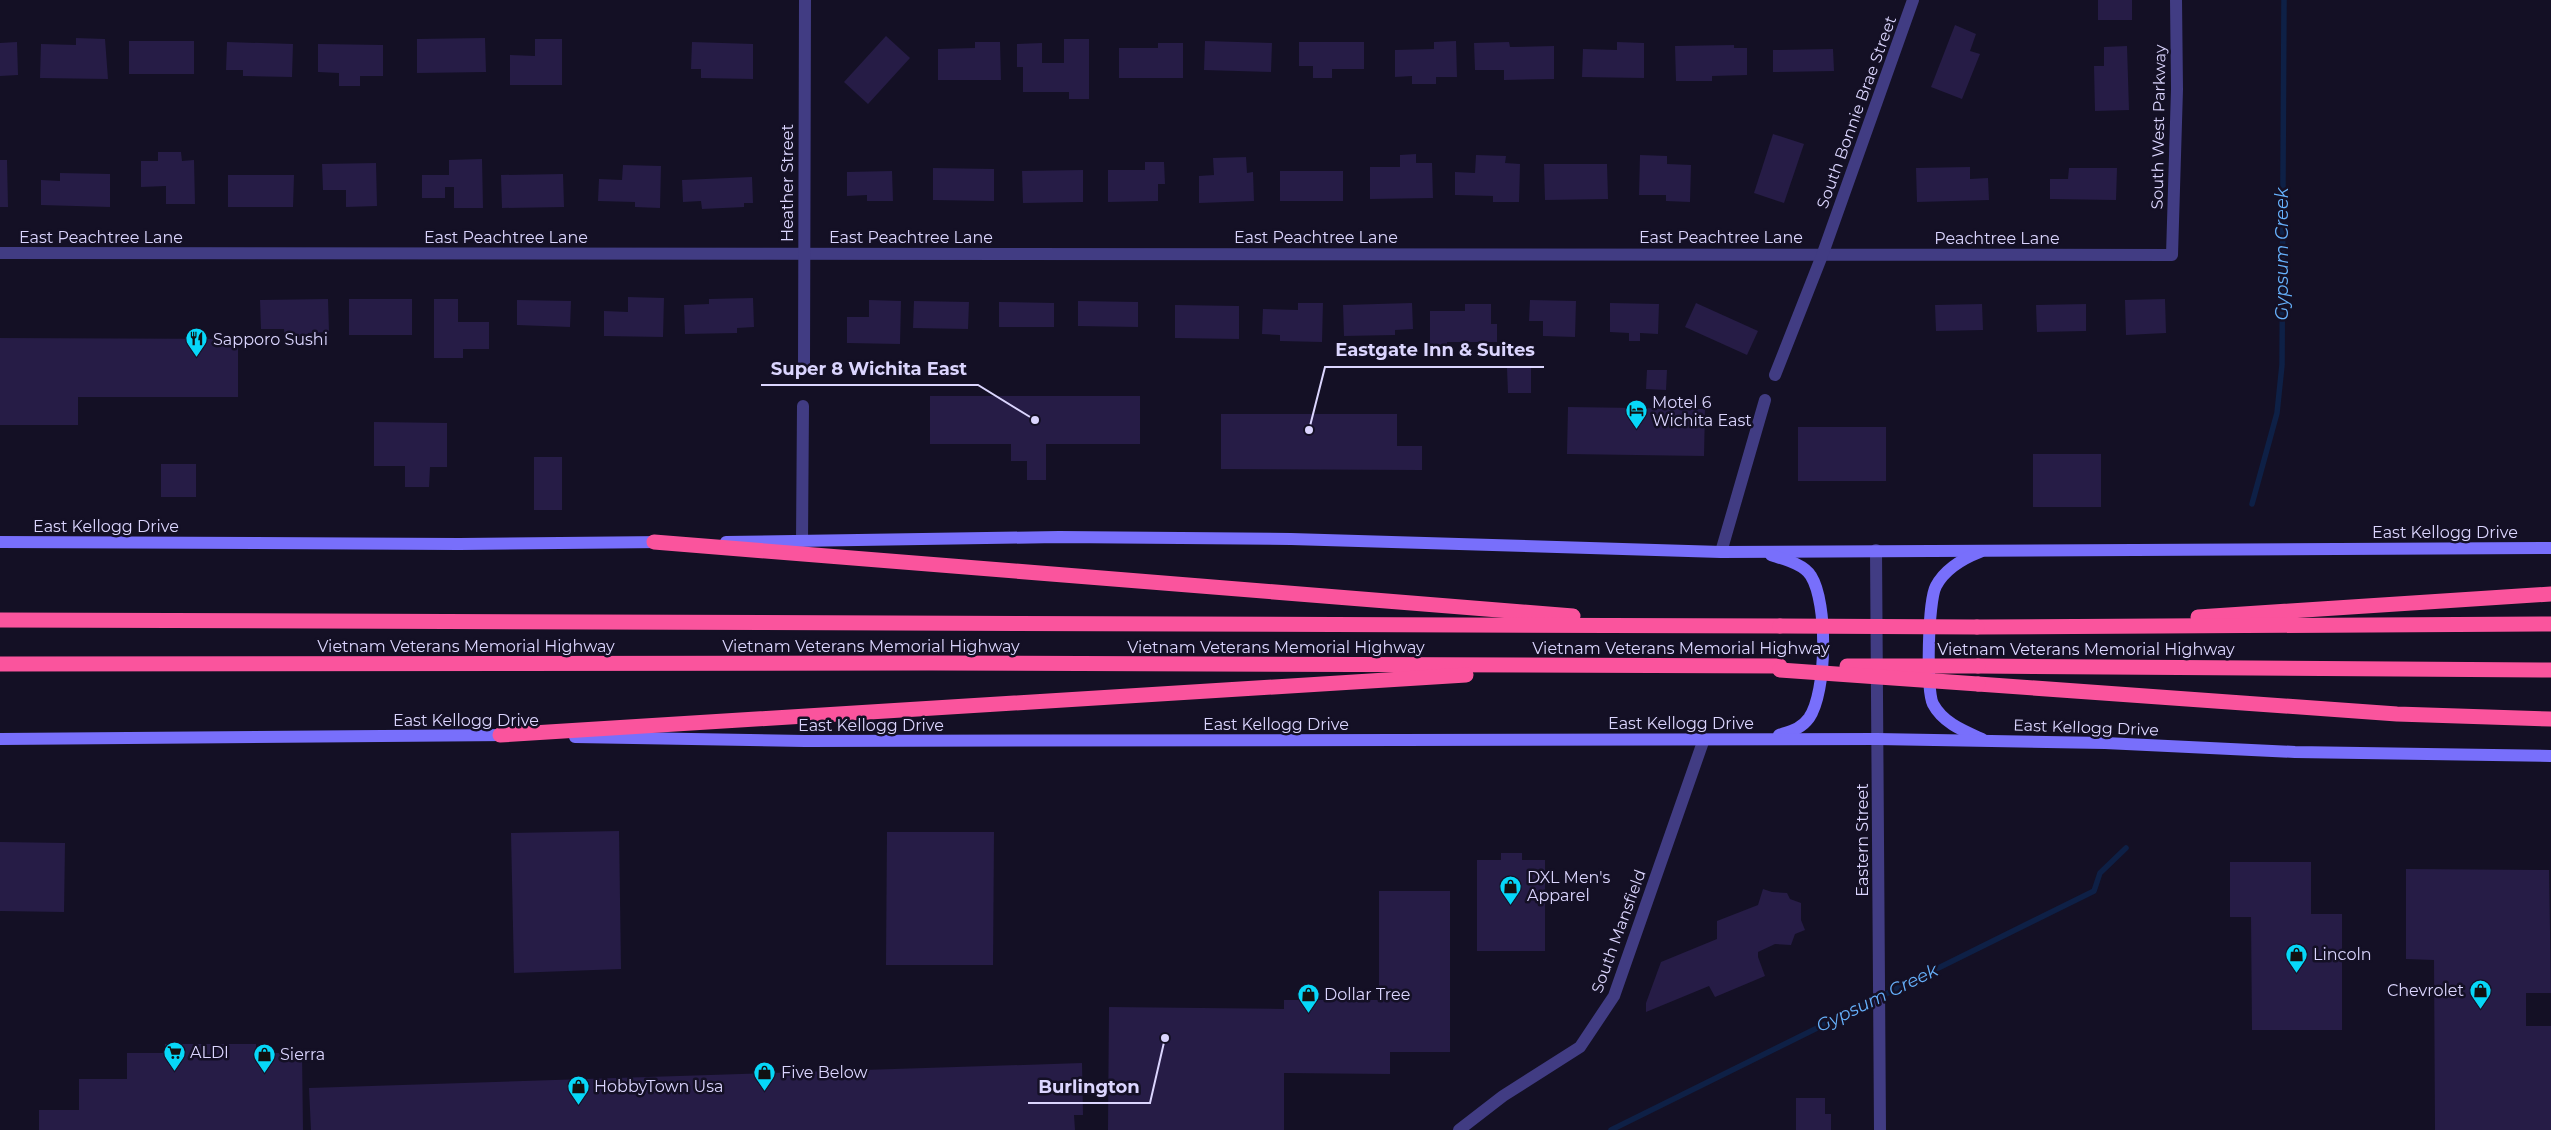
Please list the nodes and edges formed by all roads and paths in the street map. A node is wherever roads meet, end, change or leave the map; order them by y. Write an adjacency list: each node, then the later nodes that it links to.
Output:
1 (805, 0): 6 (street, Heather Street)
2 (1913, 0): 5 (street, South Bonnie Brae Street)
3 (2176, 0): 7 (street, South West Parkway)
4 (0, 253): 6 (street, East Peachtree Lane)
5 (1823, 253): 6 (street, East Peachtree Lane); 7 (street, Peachtree Lane); 9 (street, South Bonnie Brae Street)
6 (803, 254): 8 (street, Heather Street)
7 (2172, 255)
8 (804, 365)
9 (1774, 375)
10 (1765, 400): 19 (street)
11 (803, 406): 12 (street)
12 (802, 541): 14 (main road, East Kellogg Drive); 19 (main road, East Kellogg Drive)
13 (0, 542): 14 (main road, East Kellogg Drive)
14 (654, 542): 23 (highway)
15 (2551, 548): 17 (main road, East Kellogg Drive)
16 (1876, 550): 17 (main road, East Kellogg Drive); 18 (main road, East Kellogg Drive); 34 (street, Eastern Street)
17 (1984, 550): 35 (main road)
18 (1759, 551): 19 (main road, East Kellogg Drive); 33 (main road)
19 (1721, 552)
20 (2551, 594): 24 (highway)
21 (0, 620): 23 (highway, Vietnam Veterans Memorial Highway)
22 (2551, 624): 24 (highway, Vietnam Veterans Memorial Highway)
23 (1689, 625): 24 (highway, Vietnam Veterans Memorial Highway, bridge)
24 (2040, 627)
25 (0, 664): 26 (highway, Vietnam Veterans Memorial Highway)
26 (1602, 666): 27 (highway, Vietnam Veterans Memorial Highway); 30 (highway)
27 (1780, 668): 28 (highway, Vietnam Veterans Memorial Highway, bridge); 29 (highway, bridge)
28 (2551, 670)
29 (2551, 719)
30 (500, 735): 31 (main road, East Kellogg Drive); 32 (main road, East Kellogg Drive)
31 (0, 739)
32 (1704, 739): 33 (main road, East Kellogg Drive); 37 (street, South Mansfield)
33 (1765, 739): 34 (main road, East Kellogg Drive)
34 (1877, 739): 35 (main road, East Kellogg Drive); 38 (street, Eastern Street)
35 (1986, 741): 36 (main road, East Kellogg Drive)
36 (2551, 756)
37 (1459, 1130)
38 (1880, 1130)

